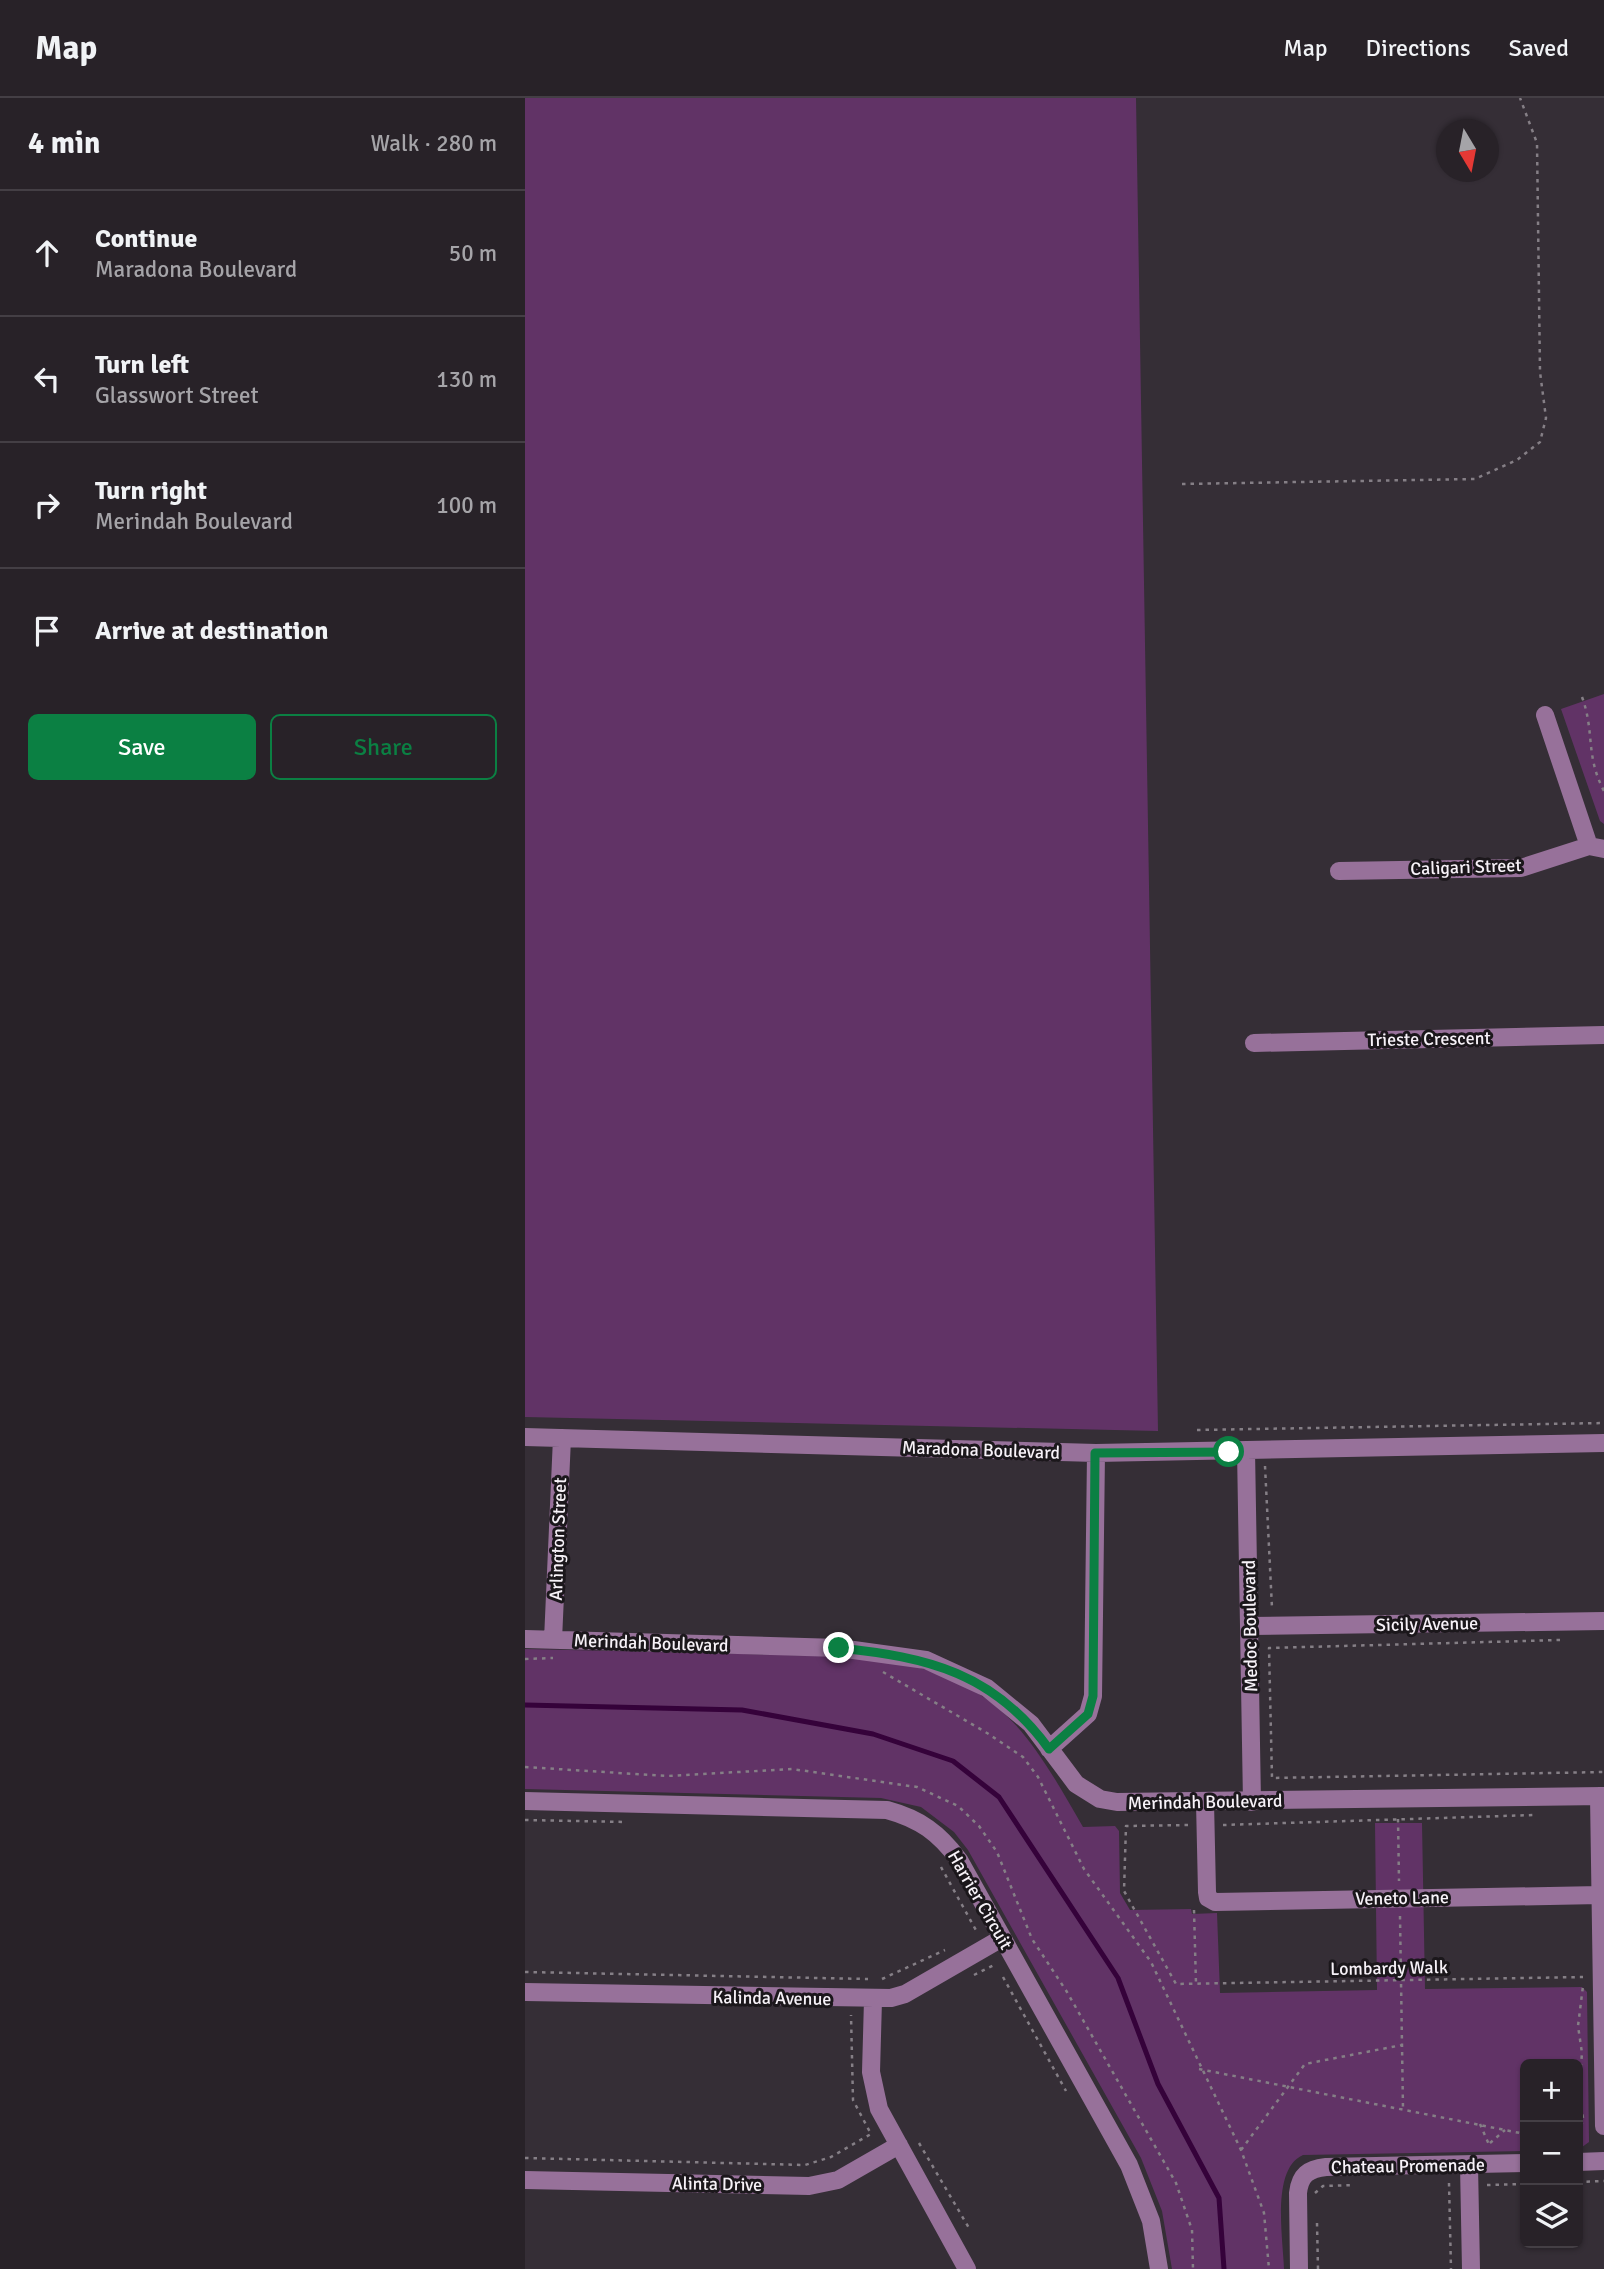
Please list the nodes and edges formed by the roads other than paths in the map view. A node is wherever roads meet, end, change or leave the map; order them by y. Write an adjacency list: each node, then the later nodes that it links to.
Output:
1 (1545, 715): 2 (street)
2 (1597, 848): 3 (street, Caligari Street)
3 (1339, 871)
4 (1604, 1035): 5 (street, Trieste Crescent)
5 (1254, 1043)
6 (525, 1437): 7 (street, Maradona Boulevard)
7 (562, 1438): 10 (street, Maradona Boulevard); 14 (street, Arlington Street)
8 (1604, 1443): 9 (street, Maradona Boulevard)
9 (1246, 1450): 10 (street, Maradona Boulevard); 12 (street, Medoc Boulevard)
10 (1095, 1453): 15 (street)
11 (1604, 1621): 12 (street, Sicily Avenue)
12 (1251, 1626): 19 (street, Medoc Boulevard)
13 (525, 1639): 14 (street, Merindah Boulevard)
14 (553, 1640): 15 (street, Merindah Boulevard)
15 (1049, 1749): 18 (street, Merindah Boulevard)
16 (1601, 1796): 19 (street, Merindah Boulevard); 20 (street)
17 (525, 1801): 21 (street, Harrier Circuit)
18 (1205, 1802): 19 (street, Merindah Boulevard); 20 (street, Veneto Lane)
19 (1252, 1802)
20 (1600, 1895): 24 (street)
21 (1002, 1938): 23 (street, Kalinda Avenue); 32 (street, Harrier Circuit)
22 (525, 1992): 23 (street, Kalinda Avenue)
23 (873, 2000): 25 (street)
24 (1604, 2126)
25 (907, 2140): 30 (street, Alinta Drive); 31 (street)
26 (1604, 2161): 27 (street)
27 (1583, 2162)
28 (1520, 2163): 29 (street, Chateau Promenade)
29 (1469, 2165): 33 (street, Chateau Promenade); 34 (street)
30 (525, 2180)
31 (967, 2269)
32 (1159, 2269)
33 (1299, 2269)
34 (1471, 2269)

